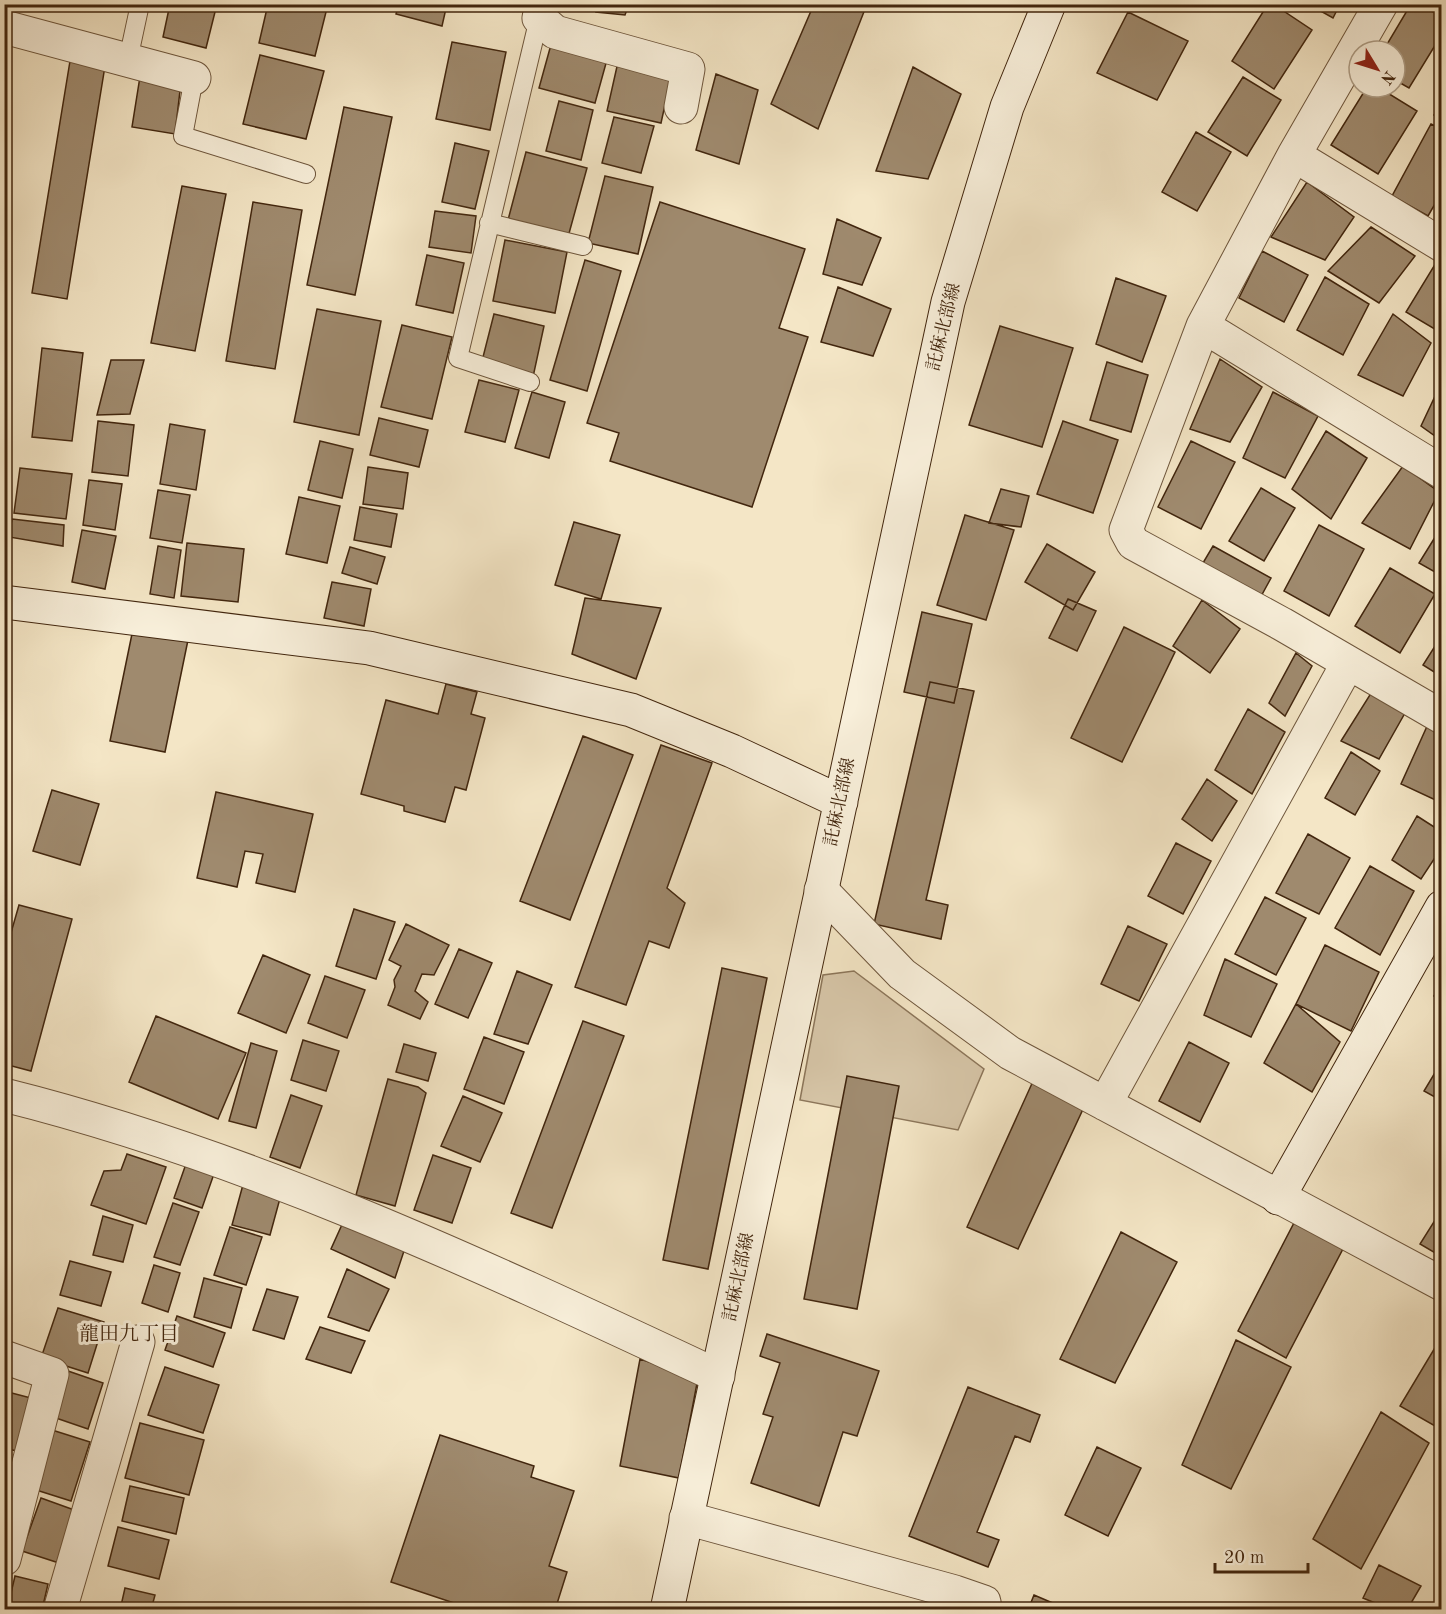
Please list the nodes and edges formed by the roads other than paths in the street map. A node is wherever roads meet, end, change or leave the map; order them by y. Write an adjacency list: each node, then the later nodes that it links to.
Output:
1 (140, 4): 6 (lane)
2 (1049, 4): 20 (street, 託麻北部線)
3 (1381, 4): 9 (street)
4 (541, 11): 8 (street); 11 (lane)
5 (4, 27): 6 (street)
6 (128, 60): 7 (street)
7 (194, 78): 10 (lane)
8 (681, 106)
9 (1293, 155): 12 (street); 14 (street)
10 (306, 174)
11 (489, 223): 13 (lane); 15 (lane)
12 (1442, 245)
13 (583, 246)
14 (1203, 326): 16 (street); 18 (street)
15 (530, 382)
16 (1442, 472)
17 (4, 602): 20 (street)
18 (1348, 663): 19 (street); 25 (street)
19 (1442, 717)
20 (841, 802): 21 (street, 託麻北部線)
21 (821, 890): 25 (street); 30 (street, 託麻北部線)
22 (1442, 908): 23 (street)
23 (1433, 944): 26 (street)
24 (4, 1095): 30 (street)
25 (1105, 1104): 26 (street)
26 (1278, 1198): 27 (street)
27 (1442, 1284)
28 (138, 1341): 33 (street)
29 (4, 1357): 32 (street)
30 (718, 1376): 31 (street, 託麻北部線)
31 (686, 1518): 34 (street, 託麻北部線); 35 (street)
32 (4, 1559)
33 (60, 1610)
34 (667, 1610)
35 (985, 1610)

